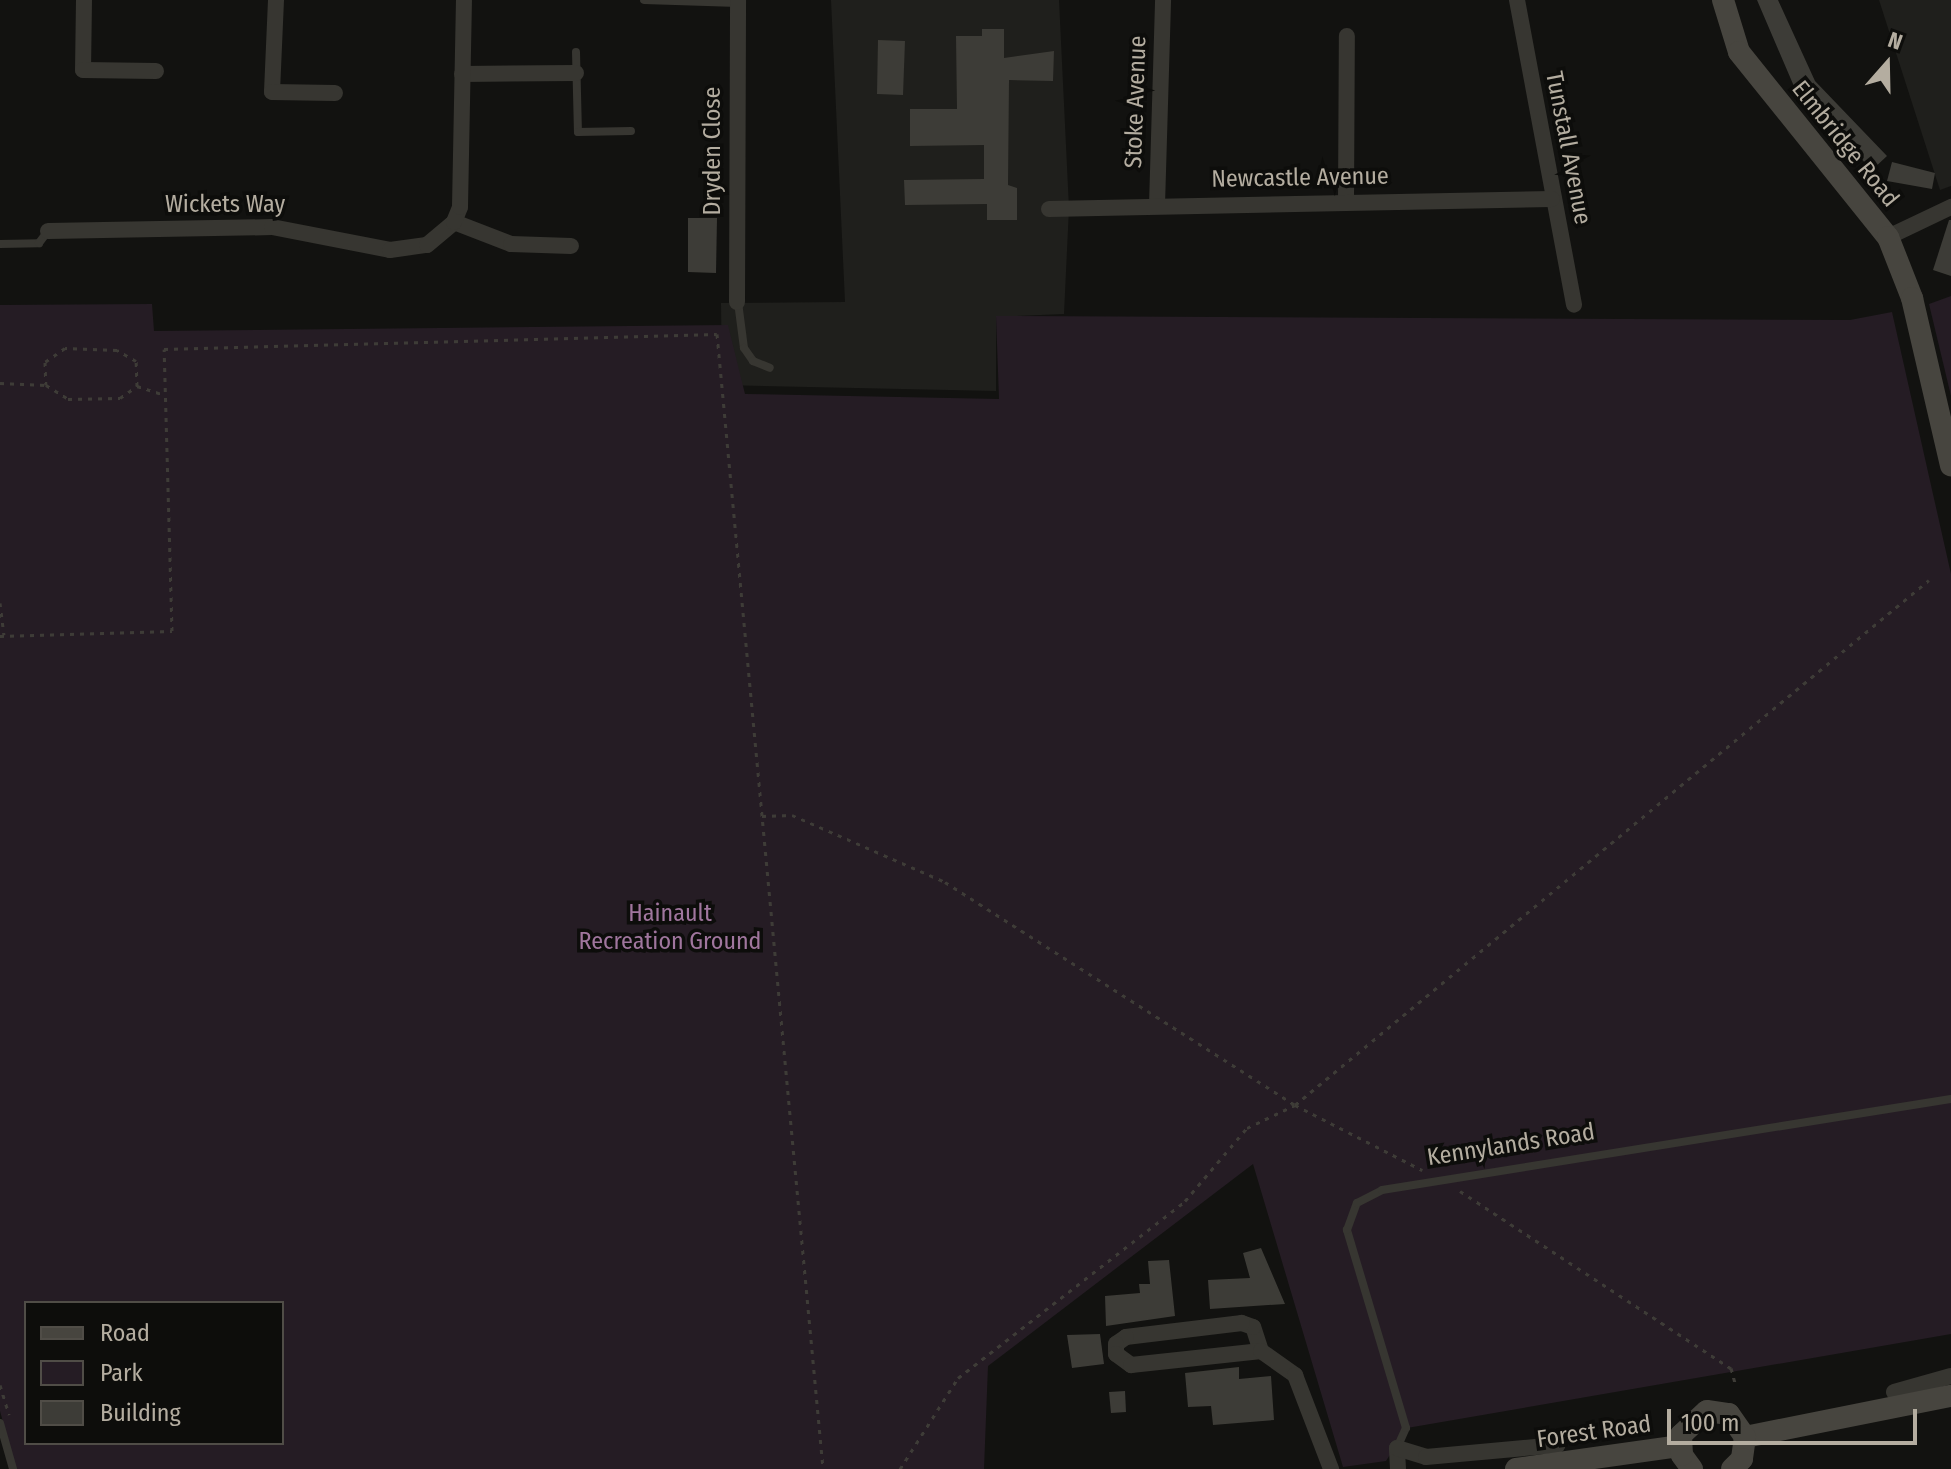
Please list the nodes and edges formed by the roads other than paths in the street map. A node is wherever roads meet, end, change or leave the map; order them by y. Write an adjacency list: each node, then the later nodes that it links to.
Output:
1 (84, 0): 11 (street)
2 (276, 0): 14 (street)
3 (464, 0): 13 (street)
4 (644, 0): 8 (lane)
5 (1163, 0): 18 (street, Stoke Avenue)
6 (1517, 0): 16 (street, Tunstall Avenue)
7 (1723, 0): 23 (street, Elmbridge Road)
8 (738, 2): 26 (street, Dryden Close)
9 (1347, 36): 17 (street)
10 (576, 52): 12 (lane)
11 (156, 71)
12 (576, 73): 13 (street); 15 (lane)
13 (462, 74): 21 (street)
14 (335, 93)
15 (631, 131)
16 (1552, 199): 17 (street, Newcastle Avenue); 27 (street, Tunstall Avenue)
17 (1346, 201): 18 (street, Newcastle Avenue)
18 (1157, 205): 20 (street, Newcastle Avenue)
19 (1951, 207): 23 (street)
20 (1049, 209)
21 (454, 222): 22 (street, Wickets Way); 25 (street)
22 (48, 231): 24 (lane)
23 (1888, 237): 29 (street, Elmbridge Road)
24 (0, 244)
25 (571, 246)
26 (737, 302): 28 (lane)
27 (1574, 305)
28 (770, 368)
29 (1947, 431): 30 (street, Elmbridge Road)
30 (1951, 466)
31 (1951, 1099): 40 (lane, Kennylands Road)
32 (1261, 1351): 32 (street); 42 (street)
33 (1951, 1376): 34 (street)
34 (1894, 1392)
35 (1951, 1396): 37 (street)
36 (0, 1423): 41 (lane)
37 (1745, 1437): 39 (street); 46 (street)
38 (1557, 1445): 40 (street)
39 (1680, 1446): 44 (street, Forest Road); 45 (street)
40 (1397, 1448): 43 (street, Kennylands Road)
41 (13, 1469)
42 (1331, 1469)
43 (1398, 1469)
44 (1516, 1469)
45 (1692, 1469)
46 (1732, 1469)

